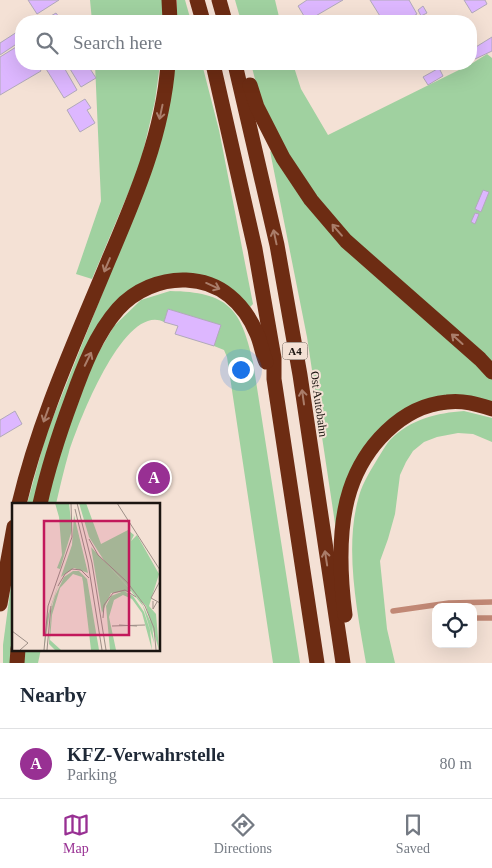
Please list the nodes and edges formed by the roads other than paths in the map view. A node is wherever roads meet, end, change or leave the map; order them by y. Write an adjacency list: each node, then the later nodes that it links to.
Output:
1 (169, 0): 4 (highway)
2 (197, 0): 5 (highway)
3 (219, 0): 6 (highway)
4 (170, 15)
5 (201, 15)
6 (223, 15)
7 (167, 70): 14 (highway, one-way to 14)
8 (215, 70): 12 (highway, A4)
9 (236, 70): 24 (highway, Ost Autobahn / A4, one-way to 9)
10 (244, 70): 11 (highway, one-way to 10)
11 (492, 372)
12 (274, 380): 15 (highway, one-way to 12); 27 (highway, A4)
13 (492, 410): 24 (highway)
14 (19, 503)
15 (40, 503)
16 (12, 538): 19 (highway)
17 (492, 602): 18 (lane)
18 (449, 603)
19 (0, 604)
20 (432, 608): 21 (lane)
21 (393, 611)
22 (477, 618): 23 (lane)
23 (492, 618)
24 (339, 641): 28 (highway, Ost Autobahn / A4)
25 (18, 650): 26 (highway)
26 (17, 663)
27 (317, 663)
28 (343, 663)

